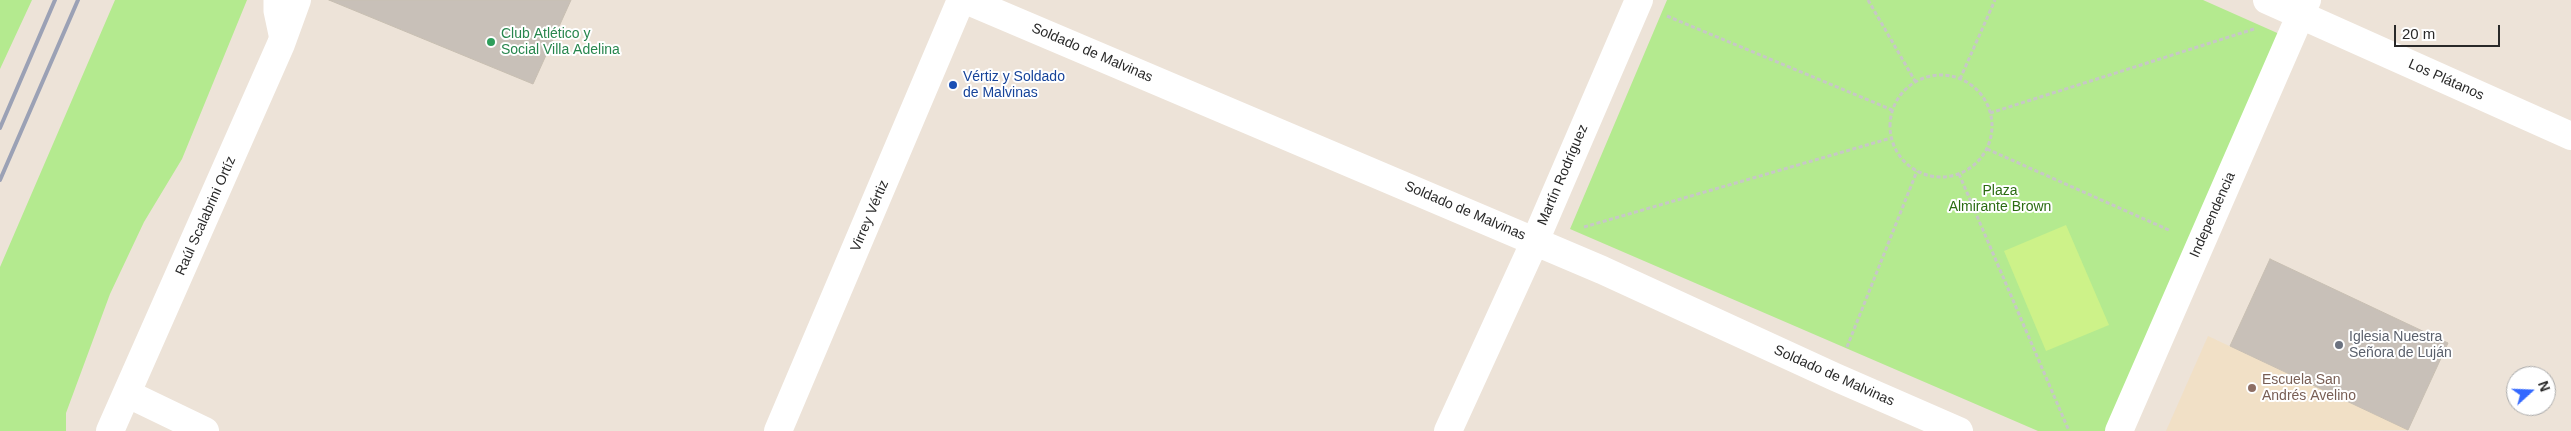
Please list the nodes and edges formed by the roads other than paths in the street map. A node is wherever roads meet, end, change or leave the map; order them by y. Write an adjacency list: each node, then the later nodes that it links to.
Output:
1 (274, 0): 8 (lane)
2 (297, 0): 8 (street, Raúl Scalabrini Ortíz)
3 (961, 0): 14 (street, Virrey Vértiz)
4 (966, 0): 10 (street, Soldado de Malvinas)
5 (2267, 0): 7 (street, Los Plátanos)
6 (1638, 2): 10 (street, Martín Rodríguez)
7 (2304, 7): 9 (street, Los Plátanos); 17 (street, Independencia)
8 (281, 44): 11 (street, Raúl Scalabrini Ortíz)
9 (2571, 136)
10 (1535, 241): 15 (street, Martín Rodríguez); 16 (street, Soldado de Malvinas)
11 (128, 394): 12 (street, Raúl Scalabrini Ortíz); 13 (street)
12 (110, 431)
13 (205, 431)
14 (778, 431)
15 (1448, 431)
16 (1959, 431)
17 (2119, 431)

